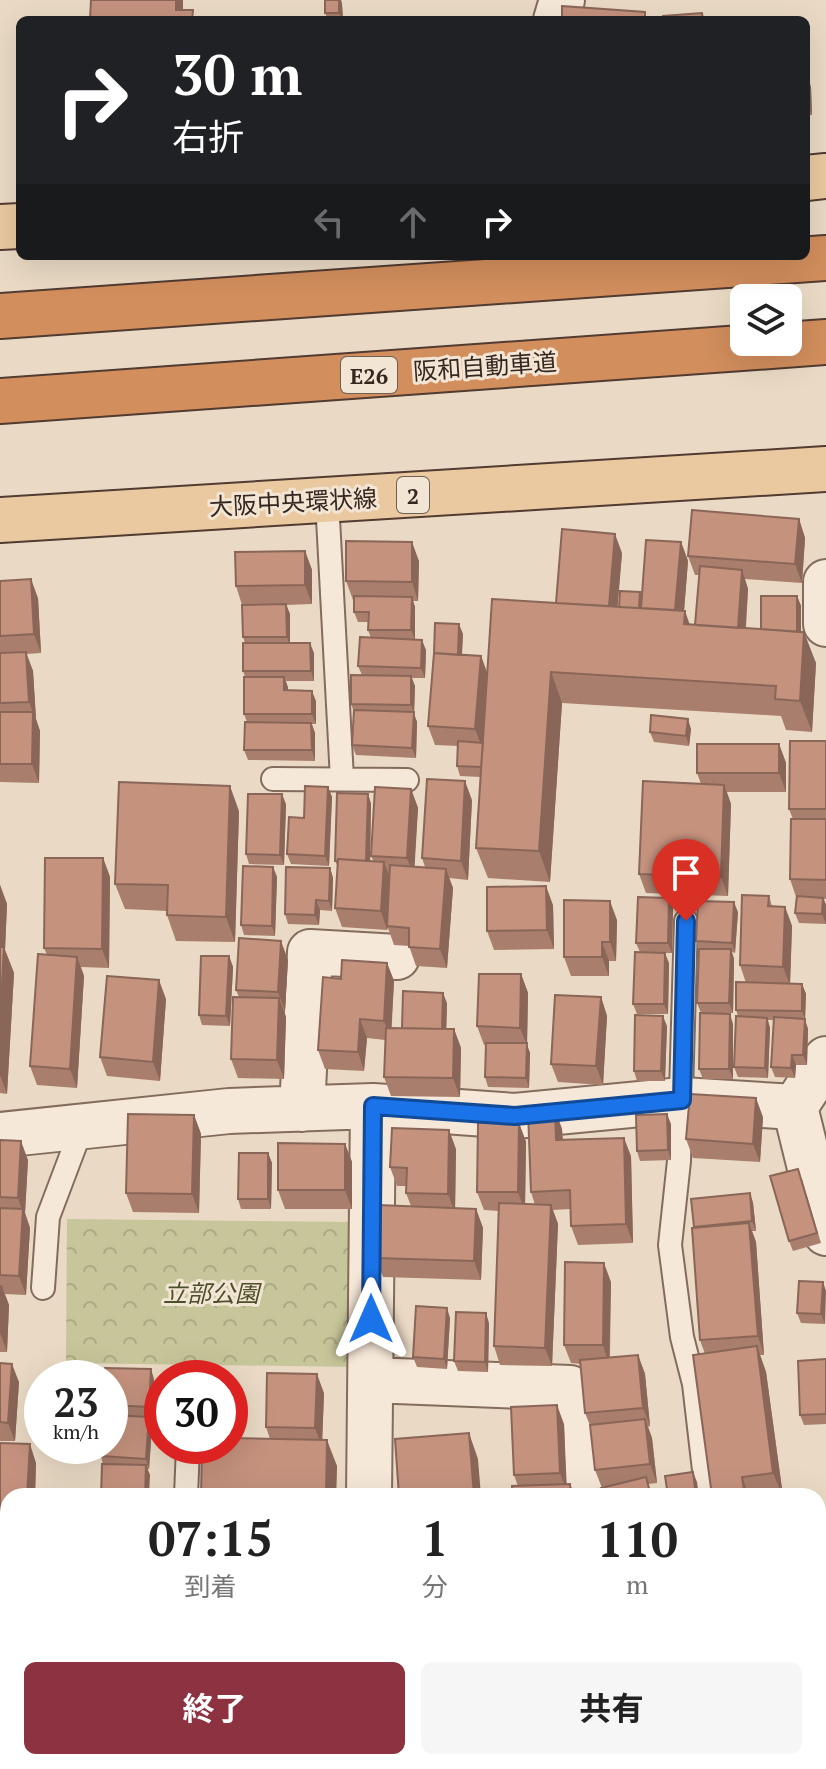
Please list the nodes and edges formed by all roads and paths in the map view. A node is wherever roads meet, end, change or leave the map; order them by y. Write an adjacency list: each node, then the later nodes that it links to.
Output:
1 (798, 260): 2 (highway)
2 (0, 316)
3 (826, 342): 4 (highway, 阪和自動車道 / E26)
4 (0, 401)
5 (826, 469): 6 (main road, 大阪中央環状線 / 2)
6 (327, 500): 7 (main road, 大阪中央環状線 / 2); 11 (lane)
7 (0, 520)
8 (826, 582): 9 (street)
9 (826, 624)
10 (273, 779): 11 (lane)
11 (342, 779): 12 (lane)
12 (407, 780)
13 (686, 921): 16 (lane)
14 (397, 957): 19 (street)
15 (826, 1059): 18 (street)
16 (682, 1100): 17 (street); 18 (street); 29 (lane)
17 (373, 1106): 19 (street); 24 (street)
18 (795, 1107): 22 (street)
19 (302, 1109): 20 (street)
20 (82, 1127): 21 (street); 23 (lane)
21 (0, 1135)
22 (826, 1233)
23 (43, 1288)
24 (371, 1380): 27 (street); 28 (street)
25 (187, 1464): 26 (lane)
26 (186, 1488)
27 (369, 1488)
28 (585, 1488)
29 (706, 1488)

